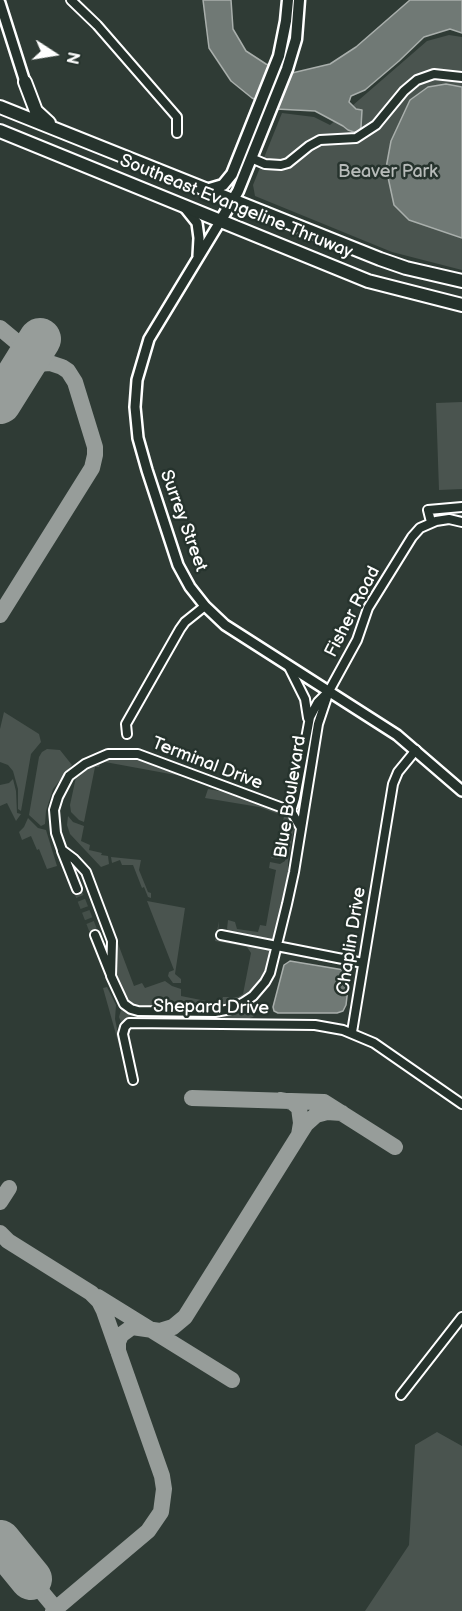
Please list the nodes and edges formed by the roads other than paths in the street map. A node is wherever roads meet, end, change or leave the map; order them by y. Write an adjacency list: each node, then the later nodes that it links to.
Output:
1 (72, 0): 10 (street)
2 (288, 0): 8 (main road)
3 (299, 0): 8 (main road)
4 (0, 3): 6 (street)
5 (462, 77): 12 (street)
6 (25, 82): 7 (highway); 11 (highway)
7 (2, 107): 11 (highway)
8 (257, 127): 12 (main road); 13 (main road)
9 (0, 131): 15 (highway, Southeast Evangeline Thruway)
10 (177, 133)
11 (71, 135): 13 (highway, Southeast Evangeline Thruway)
12 (251, 158): 14 (main road)
13 (206, 190): 14 (highway, Southeast Evangeline Thruway)
14 (233, 201): 16 (main road); 18 (highway, Southeast Evangeline Thruway)
15 (182, 204): 16 (highway, Southeast Evangeline Thruway); 17 (street)
16 (221, 220): 17 (street, Surrey Street); 19 (highway, Southeast Evangeline Thruway)
17 (198, 258): 23 (street, Surrey Street)
18 (462, 281)
19 (462, 305)
20 (462, 507): 21 (street, Fisher Road)
21 (430, 522): 22 (street); 25 (street, Fisher Road)
22 (462, 522)
23 (205, 606): 24 (street, Surrey Street); 27 (street)
24 (289, 667): 25 (street, Surrey Street); 26 (street, Blue Boulevard)
25 (329, 691): 26 (street, Blue Boulevard); 28 (street, Surrey Street); 31 (street, Blue Boulevard)
26 (308, 723): 30 (street, Blue Boulevard)
27 (127, 734)
28 (416, 750): 29 (street, Surrey Street); 37 (street, Chaplin Drive)
29 (462, 790)
30 (291, 811): 31 (street); 32 (street, Terminal Drive)
31 (301, 828): 36 (street, Blue Boulevard)
32 (62, 850): 33 (street, Terminal Drive); 38 (street)
33 (77, 889)
34 (95, 935): 38 (street)
35 (221, 935): 36 (street)
36 (277, 947): 37 (street); 38 (street)
37 (363, 963): 39 (street, Chaplin Drive)
38 (111, 976)
39 (352, 1032): 40 (street, Shepard Drive); 41 (street)
40 (133, 1080)
41 (462, 1104)
42 (462, 1317): 43 (street)
43 (401, 1395)

